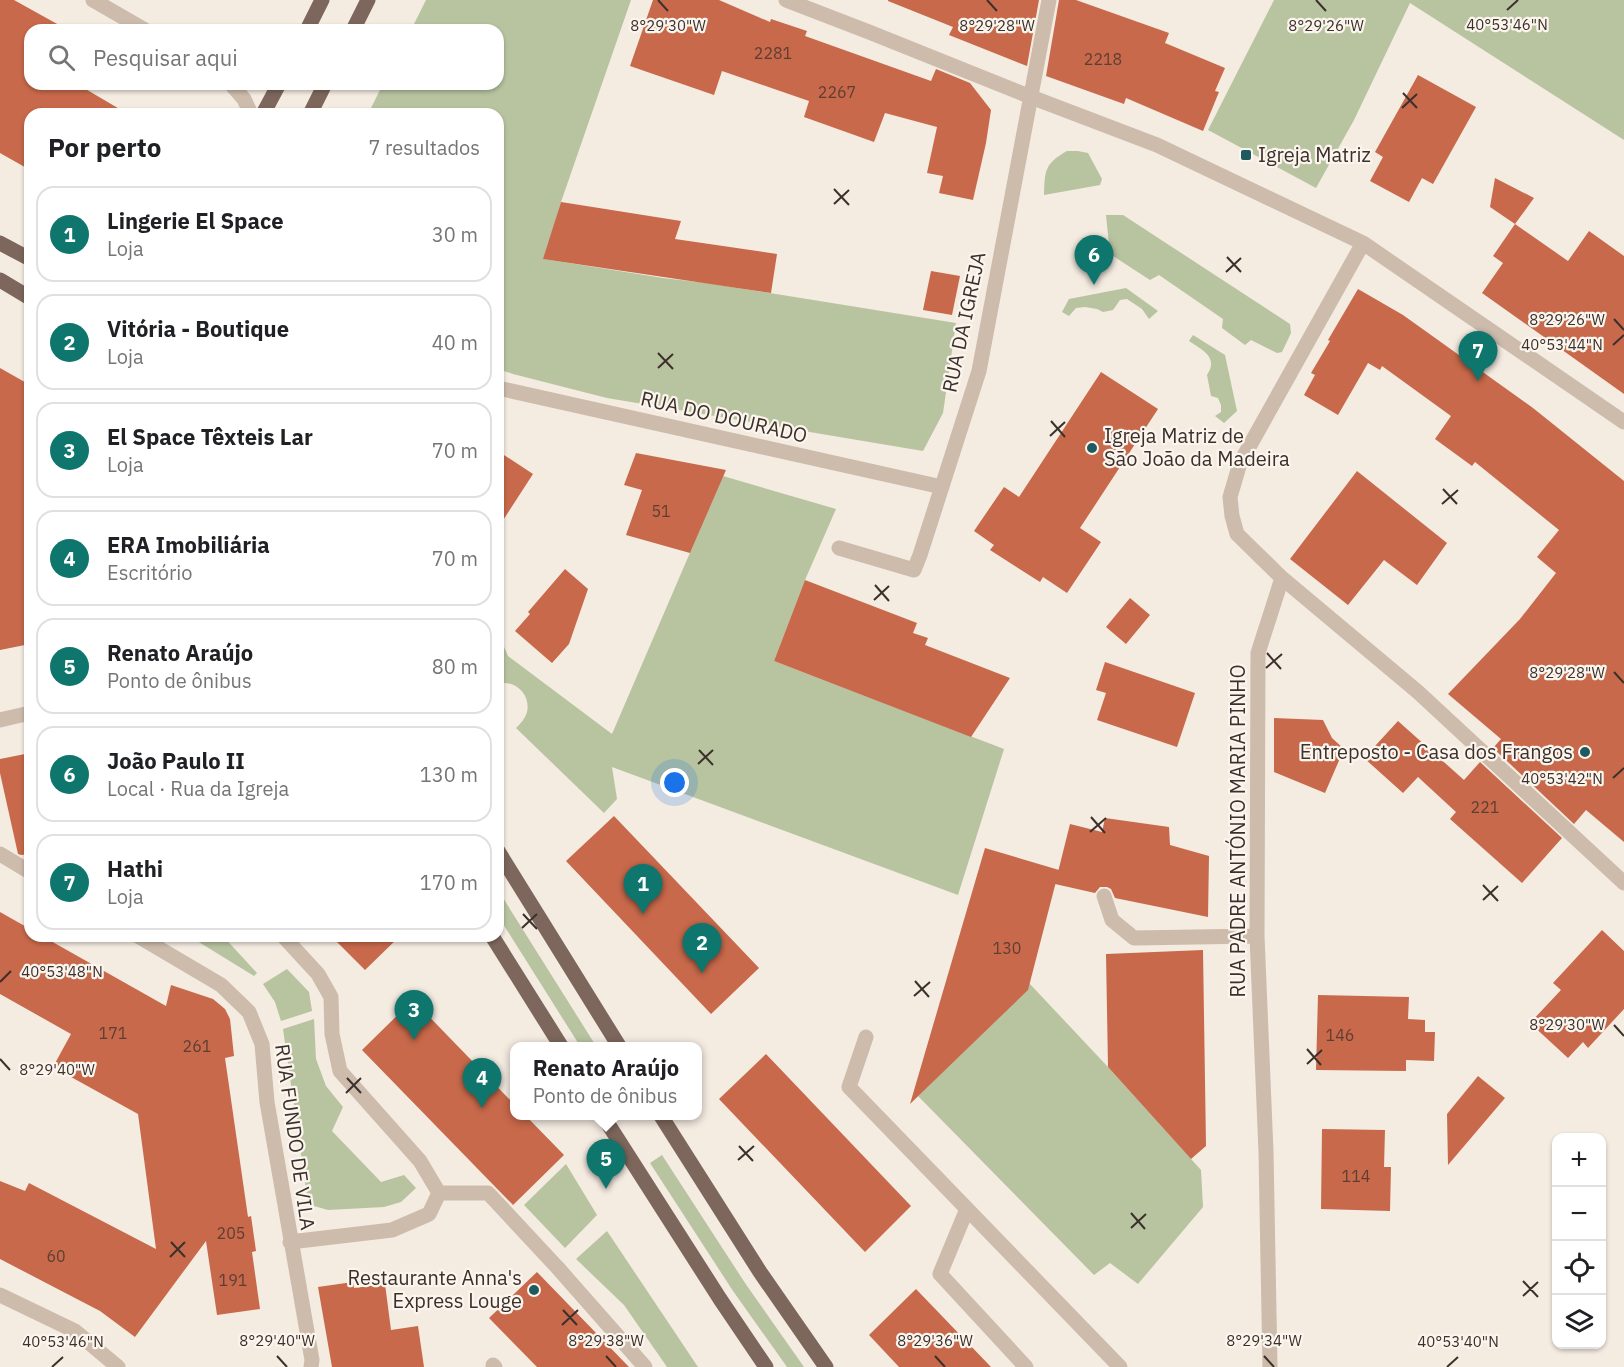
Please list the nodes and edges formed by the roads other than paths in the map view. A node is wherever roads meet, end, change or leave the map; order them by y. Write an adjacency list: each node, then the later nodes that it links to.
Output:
1 (93, 0): 6 (street)
2 (322, 0): 7 (main road)
3 (368, 0): 8 (main road)
4 (786, 0): 12 (street)
5 (1049, 0): 12 (street, RUA DA IGREJA)
6 (135, 24)
7 (310, 24)
8 (356, 24)
9 (236, 90): 13 (street)
10 (276, 90): 14 (main road)
11 (323, 90): 15 (main road)
12 (1031, 97): 17 (street); 23 (street, RUA DA IGREJA)
13 (248, 108)
14 (266, 108)
15 (313, 108)
16 (0, 243): 18 (main road)
17 (1363, 243): 22 (street); 25 (street)
18 (24, 257)
19 (0, 280): 20 (main road)
20 (24, 294)
21 (504, 389): 23 (street, RUA DO DOURADO)
22 (1624, 422)
23 (942, 488): 24 (street, RUA DA IGREJA)
24 (839, 548)
25 (1282, 579): 31 (street); 33 (street, RUA PADRE ANTÓNIO MARIA PINHO)
26 (24, 714): 27 (street)
27 (0, 720)
28 (0, 854): 30 (street)
29 (504, 861): 39 (main road)
30 (24, 868)
31 (1624, 883)
32 (1104, 896): 33 (street)
33 (1257, 936): 53 (street, RUA PADRE ANTÓNIO MARIA PINHO)
34 (148, 942): 44 (street, RUA FUNDO DE VILA)
35 (289, 942): 42 (street)
36 (496, 942): 38 (main road)
37 (866, 1037): 43 (street)
38 (558, 1042)
39 (616, 1042)
40 (606, 1120): 49 (main road)
41 (664, 1120): 50 (main road)
42 (439, 1193): 44 (street); 48 (street)
43 (967, 1209): 51 (street); 52 (street)
44 (290, 1242): 47 (street, RUA FUNDO DE VILA)
45 (0, 1295): 46 (street)
46 (118, 1367)
47 (311, 1367)
48 (645, 1367)
49 (766, 1367)
50 (826, 1367)
51 (1026, 1367)
52 (1120, 1367)
53 (1270, 1367)

